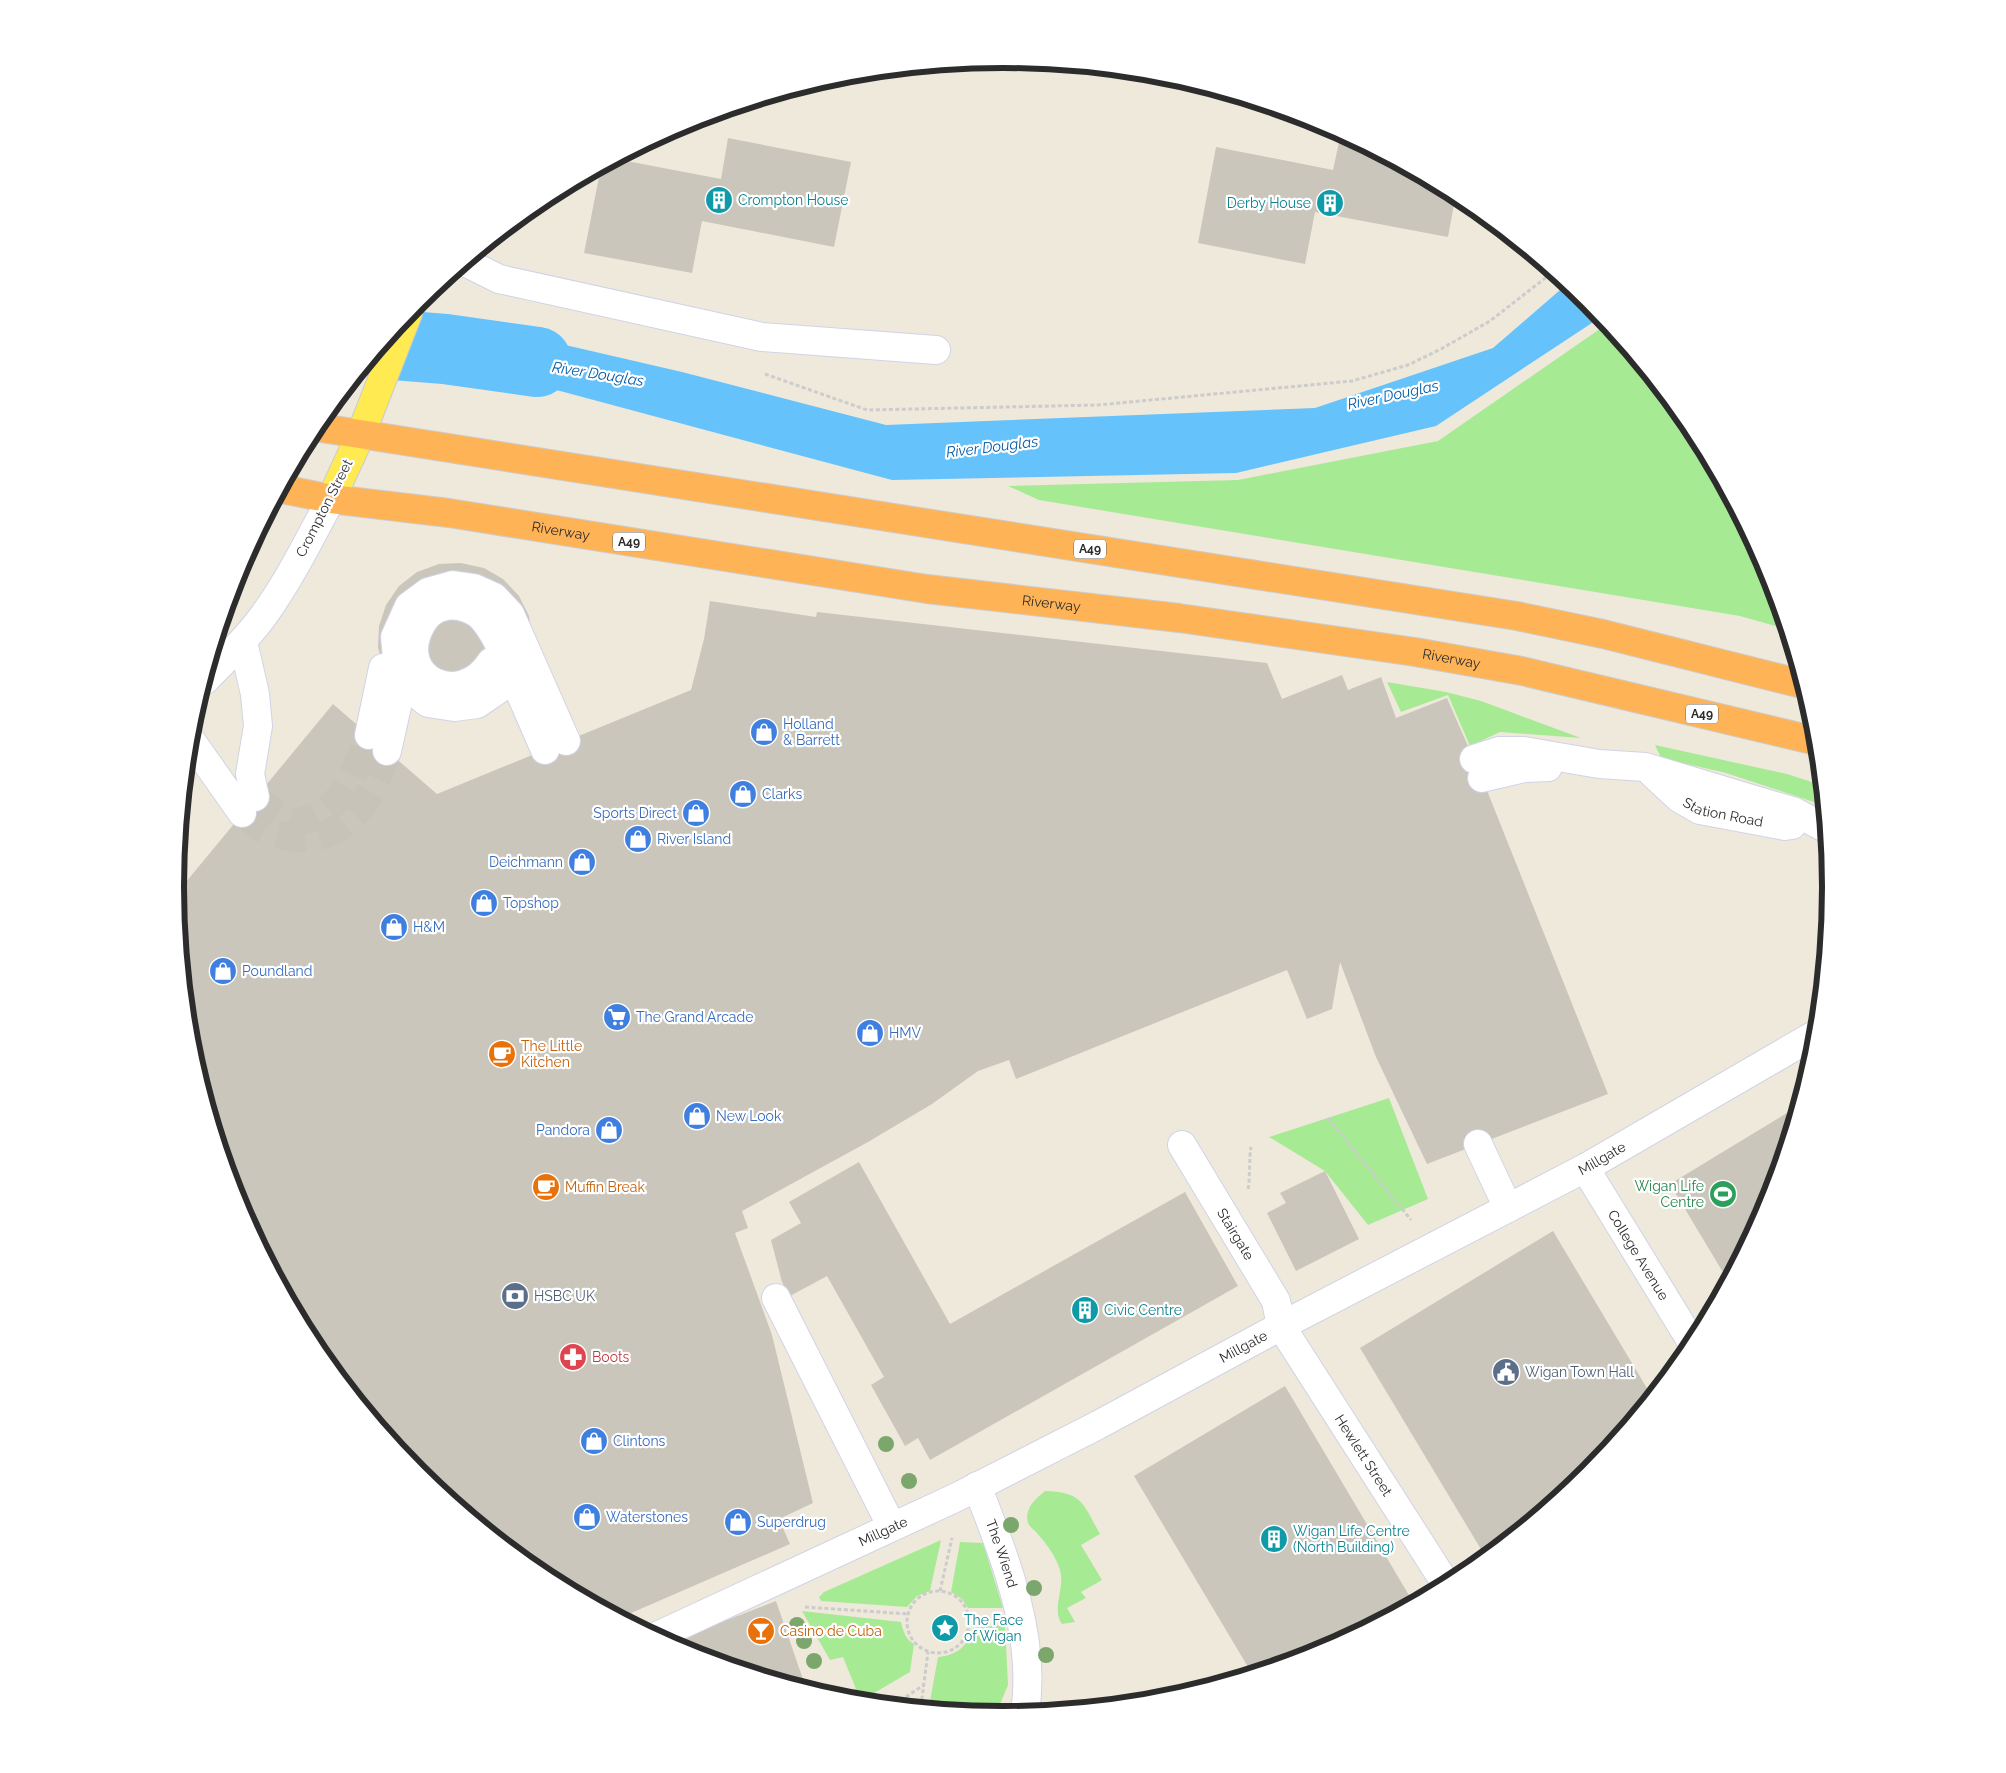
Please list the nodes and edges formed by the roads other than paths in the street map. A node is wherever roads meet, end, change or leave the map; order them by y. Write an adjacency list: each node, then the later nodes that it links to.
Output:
1 (471, 265): 3 (street)
2 (400, 332): 5 (main road, Crompton Street)
3 (936, 350)
4 (324, 428): 5 (highway, A49)
5 (361, 434): 7 (main road, Crompton Street); 12 (highway, A49)
6 (287, 490): 7 (highway, Riverway / A49)
7 (331, 499): 8 (street, Crompton Street); 16 (highway, Riverway / A49)
8 (243, 642): 11 (street, Crompton Street); 15 (street)
9 (491, 662): 13 (street)
10 (383, 668): 14 (street)
11 (213, 672)
12 (1796, 682)
13 (502, 687)
14 (400, 693)
15 (257, 737): 18 (street); 18 (street)
16 (1808, 739)
17 (196, 748): 18 (street)
18 (210, 768)
19 (1478, 769): 20 (street, Station Road)
20 (1820, 826)
21 (1807, 1039): 24 (street, Millgate)
22 (1478, 1144): 25 (street)
23 (1182, 1145): 27 (street, Stairgate)
24 (1585, 1168): 25 (street, Millgate); 28 (street, College Avenue)
25 (1508, 1208): 27 (street, Millgate)
26 (776, 1298): 30 (street)
27 (1281, 1326): 29 (street, Millgate); 31 (street, Hewlett Street)
28 (1688, 1336)
29 (967, 1492): 30 (street, Millgate); 33 (street, The Wiend)
30 (892, 1527): 32 (street, Millgate)
31 (1442, 1577)
32 (666, 1632)
33 (1026, 1705)

